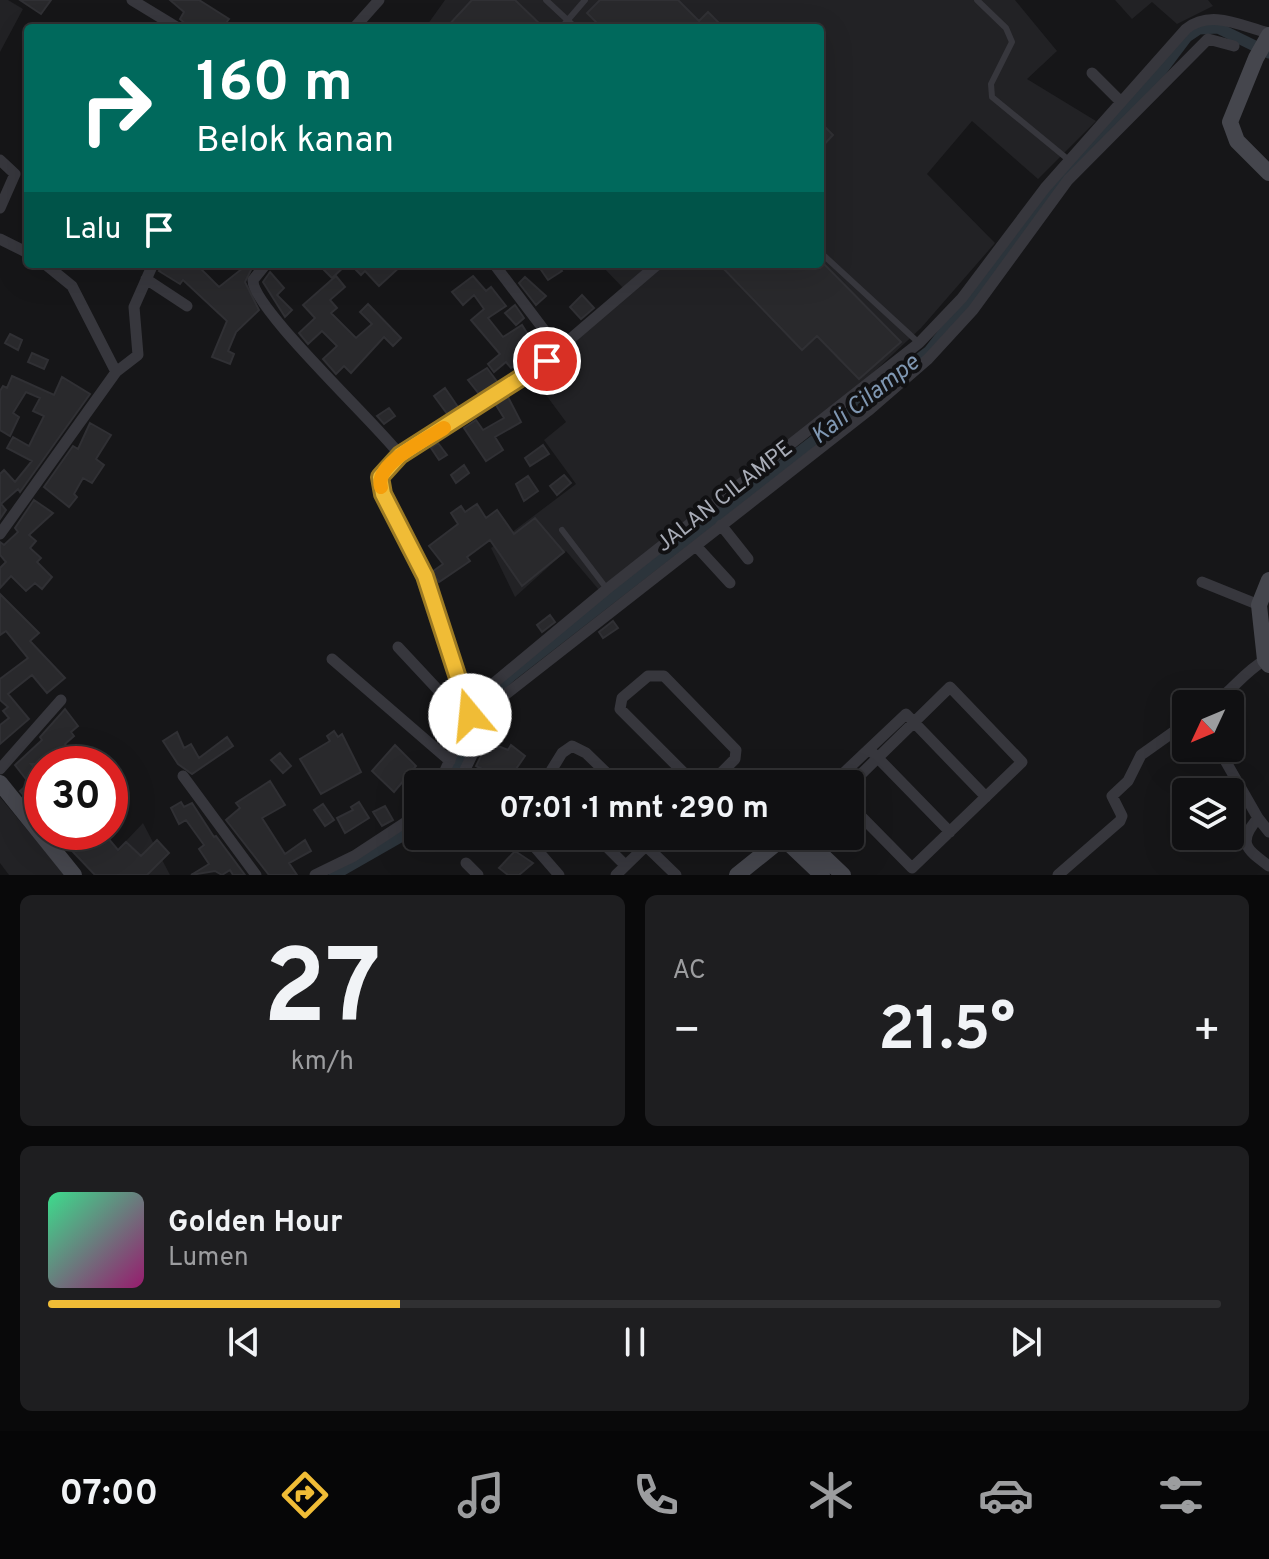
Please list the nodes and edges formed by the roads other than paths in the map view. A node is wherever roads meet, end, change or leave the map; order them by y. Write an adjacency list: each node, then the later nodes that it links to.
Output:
1 (132, 0): 7 (street)
2 (379, 0): 8 (street)
3 (546, 0): 6 (lane)
4 (585, 0): 6 (lane)
5 (977, 0): 16 (lane)
6 (569, 21): 9 (lane); 10 (lane)
7 (171, 24)
8 (358, 24)
9 (566, 24)
10 (572, 24)
11 (1265, 40): 14 (street, JALAN CILAMPE); 17 (street)
12 (1234, 46): 18 (street)
13 (1092, 73): 14 (street)
14 (1121, 102): 16 (street, JALAN CILAMPE)
15 (0, 160): 19 (street)
16 (1070, 161): 18 (street, JALAN CILAMPE)
17 (1269, 173)
18 (1050, 192): 20 (street, JALAN CILAMPE)
19 (0, 208)
20 (1018, 236): 31 (street, JALAN CILAMPE); 35 (street)
21 (0, 239): 22 (street)
22 (24, 251)
23 (824, 256): 31 (lane)
24 (50, 268): 33 (street)
25 (151, 268): 29 (street)
26 (263, 268): 34 (street)
27 (497, 268): 32 (street)
28 (653, 268): 32 (street)
29 (146, 279): 30 (street); 33 (street)
30 (187, 306)
31 (919, 343): 43 (street, JALAN CILAMPE)
32 (560, 351): 34 (street)
33 (116, 372): 37 (street)
34 (400, 455): 50 (street)
35 (721, 525): 38 (street); 39 (street)
36 (562, 530): 43 (lane)
37 (0, 534)
38 (697, 547): 42 (street); 52 (street)
39 (748, 559)
40 (1269, 580): 44 (street)
41 (1202, 582): 44 (street)
42 (730, 583)
43 (607, 589): 50 (street, JALAN CILAMPE)
44 (1259, 605): 47 (street)
45 (398, 647): 50 (street)
46 (332, 659): 55 (street)
47 (1267, 662): 48 (street)
48 (1232, 690)
49 (61, 700): 57 (street)
50 (469, 718): 52 (street); 55 (street, JALAN CILAMPE)
51 (914, 722): 54 (street); 68 (street); 68 (street)
52 (484, 730): 59 (street)
53 (1172, 733): 96 (street)
54 (874, 754): 64 (street); 65 (street); 72 (street)
55 (450, 761): 58 (street, JALAN CILAMPE)
56 (1226, 762): 69 (street)
57 (0, 769)
58 (446, 770)
59 (465, 770)
60 (552, 770): 61 (street)
61 (604, 770)
62 (681, 770): 63 (street)
63 (724, 770)
64 (852, 770)
65 (862, 770)
66 (183, 776): 86 (street)
67 (0, 783): 85 (street)
68 (986, 797): 72 (street)
69 (1258, 818): 73 (street); 84 (street)
70 (864, 819): 72 (street)
71 (404, 823): 87 (street)
72 (950, 832)
73 (1269, 832)
74 (537, 850): 89 (street)
75 (610, 850): 83 (street)
76 (642, 850): 83 (street)
77 (650, 850): 91 (street)
78 (760, 850): 92 (street)
79 (764, 850): 93 (street)
80 (793, 850): 94 (street)
81 (817, 850): 95 (street)
82 (466, 863): 88 (street)
83 (625, 865): 90 (street)
84 (1269, 866)
85 (74, 875)
86 (256, 875)
87 (315, 875)
88 (478, 875)
89 (559, 875)
90 (616, 875)
91 (676, 875)
92 (724, 875)
93 (737, 875)
94 (822, 875)
95 (843, 875)
96 (1058, 875)

